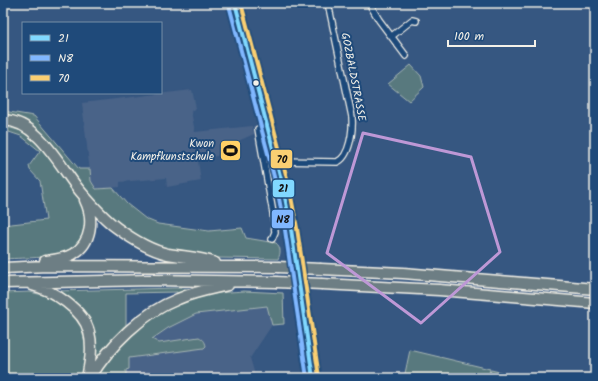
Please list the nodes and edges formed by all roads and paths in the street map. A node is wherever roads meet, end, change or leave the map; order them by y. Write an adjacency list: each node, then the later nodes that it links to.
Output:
1 (235, 3): 8 (street)
2 (328, 3): 9 (street, GOZBALDSTRASSE)
3 (369, 3): 5 (street)
4 (416, 21): 5 (street)
5 (392, 36): 6 (street)
6 (406, 56)
7 (3, 120): 10 (highway)
8 (268, 126): 9 (street); 11 (street)
9 (277, 160): 23 (street)
10 (81, 193): 12 (highway); 13 (highway)
11 (272, 239)
12 (215, 263): 13 (highway); 15 (highway)
13 (33, 264): 14 (highway)
14 (3, 265)
15 (235, 266): 16 (highway); 20 (highway, bridge)
16 (3, 268)
17 (241, 281): 18 (highway); 21 (highway, bridge); 22 (highway)
18 (18, 282): 19 (highway); 22 (highway)
19 (3, 283)
20 (595, 289)
21 (595, 303)
22 (89, 378)
23 (313, 378)

